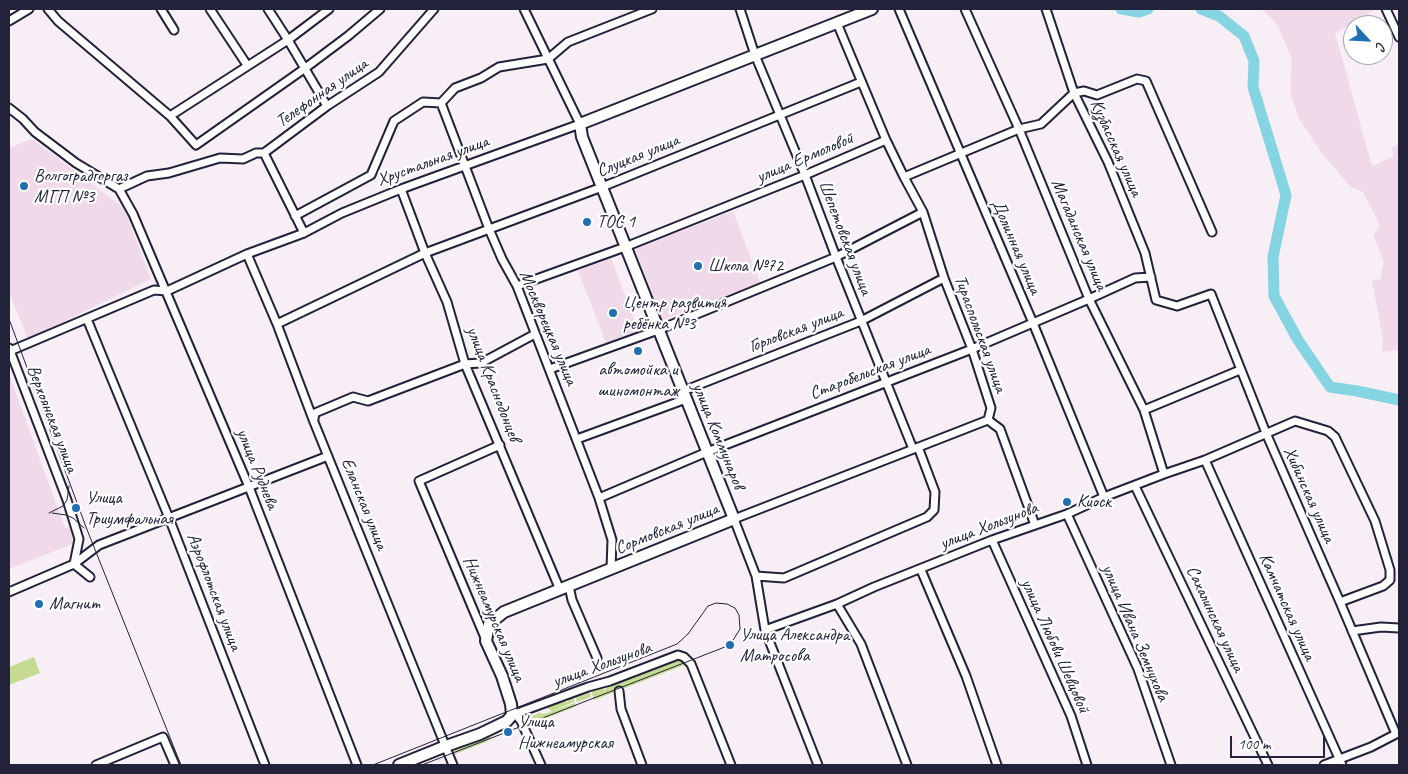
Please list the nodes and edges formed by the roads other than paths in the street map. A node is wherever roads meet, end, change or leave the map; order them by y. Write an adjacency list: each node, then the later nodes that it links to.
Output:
1 (29, 9): 17 (street)
2 (48, 9): 31 (street)
3 (161, 9): 19 (street)
4 (210, 9): 24 (street)
5 (268, 9): 21 (street)
6 (329, 9): 21 (street)
7 (380, 9): 25 (street)
8 (434, 9): 29 (street, Телефонная улица)
9 (524, 9): 23 (street, улица Коммунаров)
10 (652, 9): 23 (street)
11 (740, 9): 22 (street, Шепетовская улица)
12 (872, 9): 18 (street, Хрустальная улица)
13 (899, 9): 37 (street, Долинная улица)
14 (965, 9): 34 (street, Магаданская улица)
15 (1046, 9): 27 (street, Кузбасская улица)
16 (1386, 9): 20 (street)
17 (9, 21)
18 (837, 23): 22 (street, Хрустальная улица); 26 (street)
19 (174, 30)
20 (1399, 37)
21 (288, 40): 24 (street); 25 (street)
22 (755, 55): 32 (street, Шепетовская улица); 33 (street, Хрустальная улица)
23 (548, 59): 28 (street); 33 (street, улица Коммунаров)
24 (247, 65): 31 (street)
25 (304, 69): 29 (street); 31 (street)
26 (861, 82): 32 (street, Слуцкая улица); 35 (street)
27 (1074, 94): 34 (street); 47 (street); 53 (street, Кузбасская улица)
28 (441, 103): 38 (street, Москворецкая улица); 45 (street)
29 (327, 106): 36 (street, Телефонная улица)
30 (9, 108): 42 (street)
31 (170, 116)
32 (780, 116): 39 (street, Шепетовская улица); 41 (street, Слуцкая улица)
33 (580, 124): 38 (street, Хрустальная улица); 41 (street, улица Коммунаров)
34 (1018, 129): 37 (street); 57 (street, Магаданская улица)
35 (886, 140): 39 (street, улица Ермоловой); 40 (street)
36 (264, 153): 42 (street, Телефонная улица); 45 (street)
37 (960, 154): 40 (street); 61 (street, Долинная улица)
38 (465, 167): 43 (street, Хрустальная улица); 46 (street, Москворецкая улица)
39 (805, 175): 49 (street, улица Ермоловой); 52 (street, Шепетовская улица)
40 (904, 177): 44 (street, Тираспольская улица)
41 (602, 187): 46 (street, Слуцкая улица); 49 (street, улица Коммунаров)
42 (119, 189): 56 (street, улица Руднева)
43 (400, 189): 48 (street, Хрустальная улица); 50 (street, улица Краснодонцев)
44 (923, 212): 52 (street); 54 (street, Тираспольская улица)
45 (295, 216): 48 (street)
46 (489, 229): 50 (street, Слуцкая улица); 55 (street, Москворецкая улица)
47 (1212, 232)
48 (304, 233): 51 (street, Хрустальная улица)
49 (625, 247): 55 (street, улица Ермоловой); 63 (street, улица Коммунаров)
50 (425, 253): 62 (street, Слуцкая улица); 67 (street, улица Краснодонцев)
51 (247, 254): 56 (street, Хрустальная улица); 62 (street, Еланская улица)
52 (836, 257): 60 (street, Шепетовская улица); 63 (street)
53 (1151, 277): 57 (street, Старобельская улица); 58 (street, Кузбасская улица)
54 (944, 278): 60 (street, Горловская улица); 65 (street, Тираспольская улица)
55 (517, 286): 64 (street, Москворецкая улица)
56 (167, 292): 59 (street, Хрустальная улица); 84 (street, улица Руднева)
57 (1089, 300): 61 (street, Старобельская улица); 72 (street, Магаданская улица)
58 (1156, 300): 69 (street, Хибинская улица)
59 (87, 319): 66 (street, Хрустальная улица); 88 (street, Аэрофлотская улица)
60 (861, 321): 70 (street, Шепетовская улица); 71 (street, Горловская улица)
61 (1033, 323): 65 (street, Старобельская улица); 85 (street, Долинная улица)
62 (277, 324): 74 (street, Еланская улица)
63 (658, 330): 68 (street); 71 (street, улица Коммунаров)
64 (535, 334): 67 (street); 68 (street, Москворецкая улица)
65 (972, 349): 70 (street, Старобельская улица); 73 (street, Тираспольская улица)
66 (9, 350): 92 (street, Верхоянская улица)
67 (465, 364): 74 (street); 77 (street, улица Краснодонцев)
68 (550, 369): 76 (street, Москворецкая улица)
69 (1240, 370): 72 (street); 75 (street, Хибинская улица)
70 (885, 382): 78 (street, Шепетовская улица); 79 (street, Старобельская улица)
71 (684, 395): 76 (street, Горловская улица); 79 (street, улица Коммунаров)
72 (1144, 410): 82 (street, Магаданская улица)
73 (988, 420): 78 (street, Сормовская улица); 90 (street, Тираспольская улица)
74 (314, 422): 80 (street, Еланская улица)
75 (1266, 434): 81 (street, улица Хользунова); 99 (street, Хибинская улица); 99 (street, улица Хользунова)
76 (577, 439): 86 (street, Москворецкая улица)
77 (500, 445): 97 (street, улица Краснодонцев); 104 (street, Нижнеамурская улица)
78 (916, 448): 89 (street, Сормовская улица); 95 (street, Шепетовская улица)
79 (707, 452): 86 (street, Старобельская улица); 89 (street, улица Коммунаров)
80 (328, 456): 84 (street); 109 (street, Еланская улица)
81 (1205, 460): 82 (street, улица Хользунова); 110 (street, Камчатская улица)
82 (1164, 474): 83 (street, улица Хользунова)
83 (1135, 486): 85 (street, улица Хользунова); 125 (street, Сахалинская улица)
84 (249, 487): 88 (street); 114 (street, улица Руднева)
85 (1104, 497): 87 (street, улица Хользунова)
86 (599, 498): 93 (street, Москворецкая улица)
87 (1067, 514): 90 (street, улица Хользунова); 124 (street, улица Ивана Земнухова)
88 (169, 518): 92 (street); 113 (street, Аэрофлотская улица)
89 (734, 519): 93 (street, Сормовская улица); 95 (street, улица Коммунаров)
90 (1035, 525): 91 (street, улица Хользунова)
91 (992, 540): 94 (street, улица Хользунова); 123 (street, улица Любови Шевцовой)
92 (74, 564): 96 (street); 98 (street)
93 (611, 569): 97 (street, Сормовская улица)
94 (920, 570): 100 (street, улица Хользунова); 122 (street)
95 (756, 576): 102 (street, улица Коммунаров)
96 (90, 577)
97 (564, 588): 104 (street, Сормовская улица); 105 (street, улица Краснодонцев)
98 (9, 592)
99 (1340, 602): 103 (street, Хибинская улица)
100 (837, 604): 102 (street, улица Хользунова); 121 (street)
101 (1399, 628): 103 (street)
102 (765, 630): 120 (street)
103 (1352, 631): 108 (street, Хибинская улица)
104 (486, 641): 107 (street, Нижнеамурская улица)
105 (597, 658)
106 (619, 691): 118 (street)
107 (512, 715): 109 (street, улица Хользунова); 117 (street, Нижнеамурская улица); 119 (street, улица Хользунова)
108 (1397, 733): 110 (street, Хибинская улица)
109 (446, 746): 115 (street, улица Хользунова); 116 (street, Еланская улица)
110 (1341, 762): 126 (street, Хибинская улица)
111 (96, 765): 112 (street)
112 (175, 765)
113 (265, 765)
114 (357, 765)
115 (399, 765)
116 (453, 765)
117 (541, 765)
118 (642, 765)
119 (731, 765)
120 (818, 765)
121 (907, 765)
122 (997, 765)
123 (1086, 765)
124 (1171, 765)
125 (1268, 765)
126 (1324, 765)

